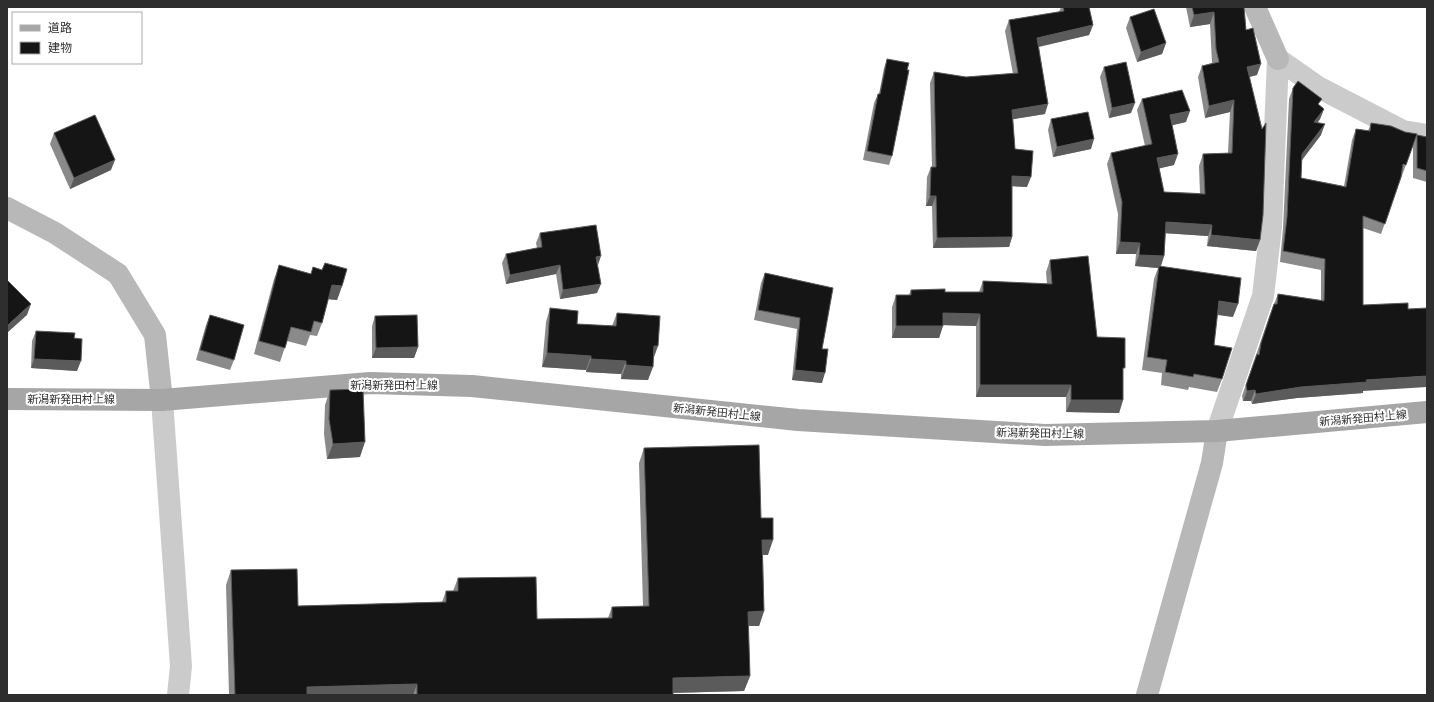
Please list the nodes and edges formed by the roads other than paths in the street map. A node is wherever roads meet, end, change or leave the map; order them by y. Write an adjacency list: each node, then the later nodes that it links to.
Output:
1 (1255, 7): 2 (street)
2 (1278, 59): 3 (street); 8 (street)
3 (1427, 135)
4 (7, 208): 6 (street)
5 (7, 399): 6 (main road, 新潟新発田村上線)
6 (162, 400): 8 (main road, 新潟新発田村上線); 9 (street)
7 (1427, 412): 8 (main road, 新潟新発田村上線)
8 (1217, 431): 10 (street)
9 (178, 695)
10 (1147, 695)

